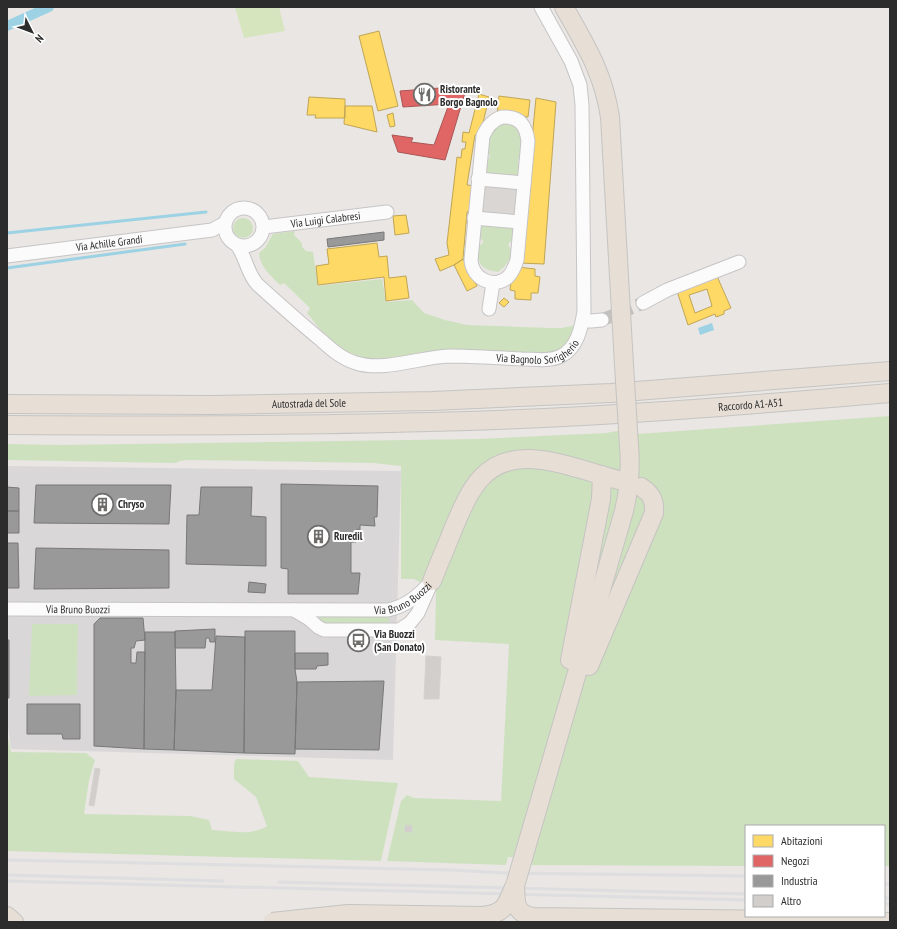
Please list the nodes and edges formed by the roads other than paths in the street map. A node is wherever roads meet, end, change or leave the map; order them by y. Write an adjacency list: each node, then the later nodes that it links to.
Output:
1 (541, 7): 21 (street, Via Bagnolo Sorigherio)
2 (564, 7): 38 (highway, bridge)
3 (478, 179): 4 (street); 4 (street); 6 (street)
4 (524, 183): 7 (street)
5 (387, 212): 9 (street, Via Luigi Calabresi)
6 (474, 218): 7 (street); 17 (street)
7 (520, 222): 17 (street)
8 (225, 223): 9 (street); 10 (street, Via Achille Grandi); 11 (street)
9 (264, 227): 12 (street)
10 (212, 230): 11 (street, Via Achille Grandi); 14 (street, Via Achille Grandi)
11 (227, 236): 13 (street)
12 (254, 244): 13 (street); 15 (street)
13 (237, 245): 15 (street, Via Bagnolo Sorigherio)
14 (7, 256)
15 (245, 259): 21 (street, Via Bagnolo Sorigherio)
16 (738, 262): 18 (street)
17 (493, 283): 19 (street)
18 (643, 303)
19 (489, 309)
20 (602, 320): 21 (street)
21 (583, 321)
22 (890, 371): 23 (highway, Raccordo A1-A51)
23 (611, 393): 25 (highway, Autostrada del Sole)
24 (890, 393): 26 (highway, Raccordo A1-A51)
25 (7, 404)
26 (610, 414): 27 (highway, Autostrada del Sole)
27 (7, 425)
28 (602, 475): 29 (highway); 31 (highway); 38 (highway)
29 (619, 480)
30 (641, 487): 38 (highway)
31 (432, 581): 35 (street, Via Bruno Buozzi); 37 (street, Via Bruno Buozzi)
32 (7, 609): 33 (street, Via Bruno Buozzi)
33 (293, 610): 34 (street, Via Bruno Buozzi); 36 (street, Via Bruno Buozzi)
34 (323, 610): 35 (street, Via Bruno Buozzi); 36 (street)
35 (388, 610): 37 (street)
36 (316, 625): 37 (street, Via Bruno Buozzi)
37 (399, 630)
38 (557, 740): 39 (highway, bridge)
39 (515, 884): 42 (highway, bridge); 43 (highway, bridge); 44 (highway, bridge)
40 (7, 916): 41 (highway)
41 (14, 922)
42 (272, 922)
43 (505, 922)
44 (888, 922)

